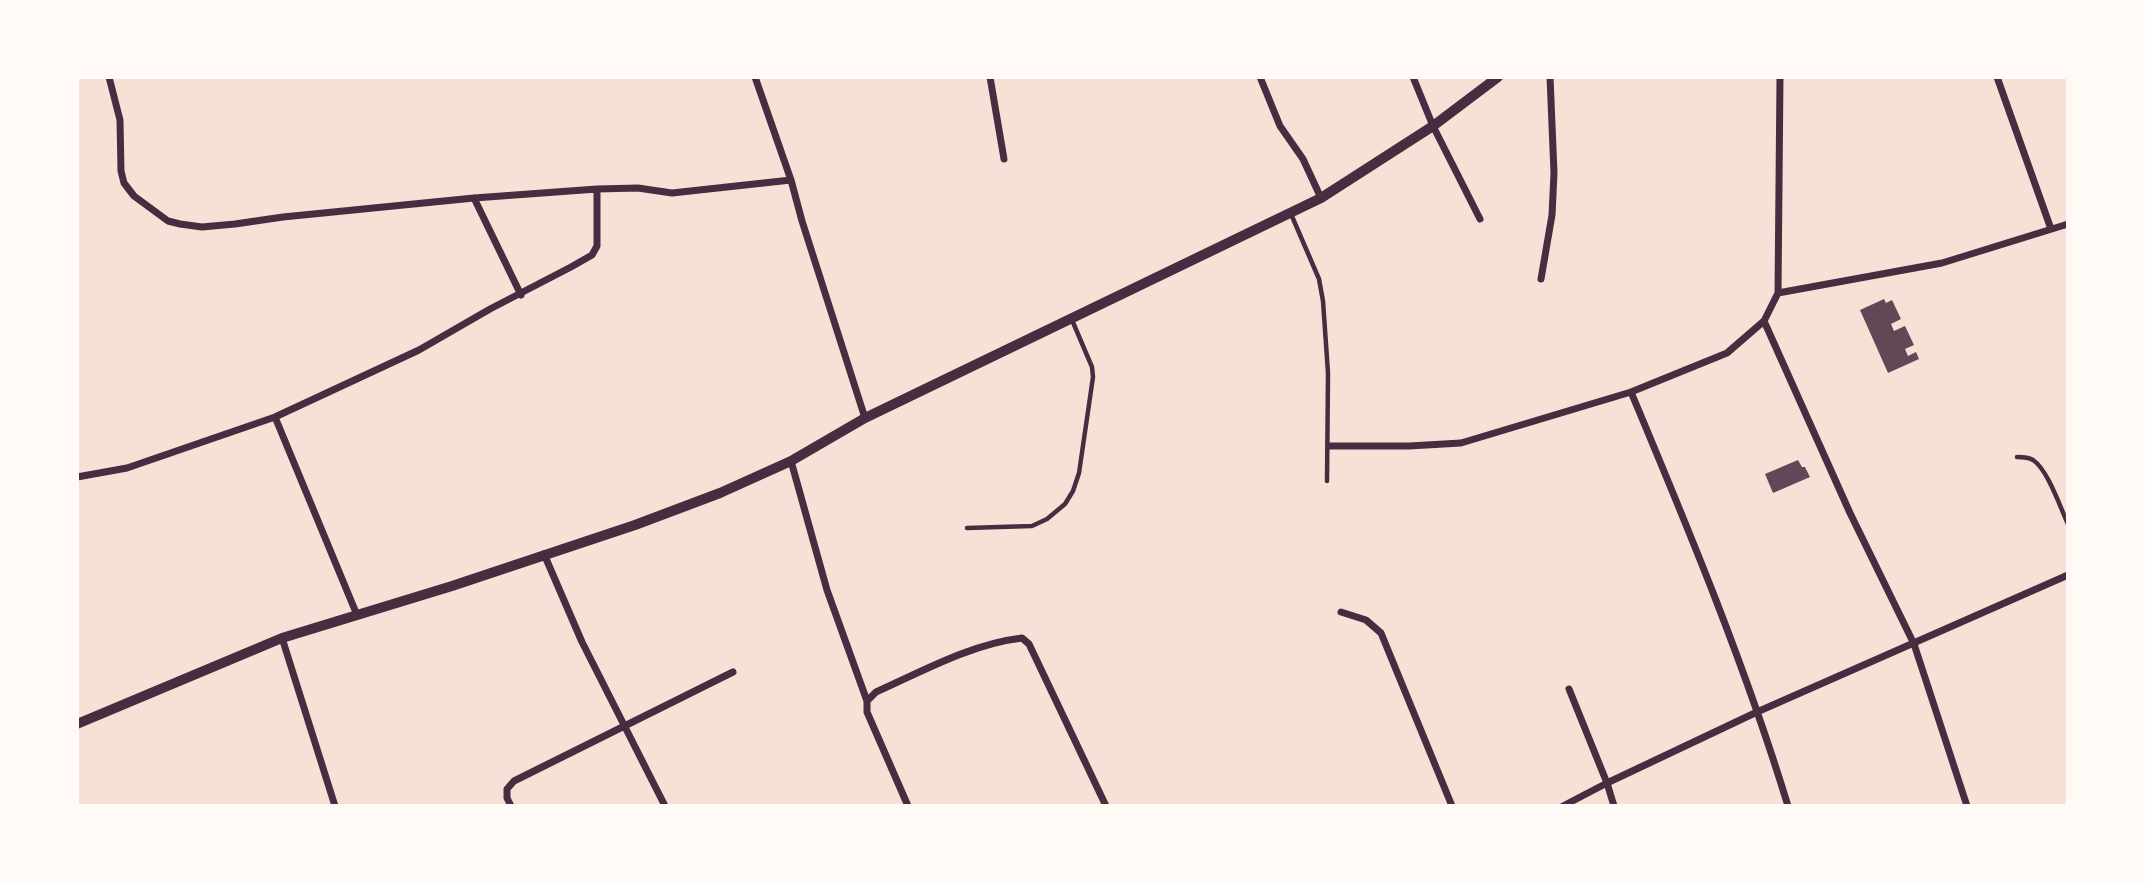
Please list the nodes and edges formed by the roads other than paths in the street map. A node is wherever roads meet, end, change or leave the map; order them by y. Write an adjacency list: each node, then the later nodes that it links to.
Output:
1 (109, 77): 14 (street)
2 (755, 77): 12 (street)
3 (990, 77): 11 (street)
4 (1261, 77): 15 (street)
5 (1413, 77): 10 (street)
6 (1499, 77): 10 (street)
7 (1550, 77): 20 (street)
8 (1780, 77): 21 (street)
9 (1997, 77): 19 (street)
10 (1433, 126): 15 (street); 17 (street)
11 (1004, 159)
12 (791, 180): 13 (street); 27 (street)
13 (597, 188): 14 (street); 22 (street)
14 (474, 198): 22 (street)
15 (1321, 198): 16 (street)
16 (1291, 213): 23 (street); 28 (lane)
17 (1480, 219)
18 (2068, 224): 19 (street)
19 (2051, 229): 21 (street)
20 (1541, 279)
21 (1778, 293): 24 (street)
22 (521, 295): 26 (street)
23 (1072, 319): 27 (street); 34 (lane)
24 (1764, 321): 25 (street); 40 (street)
25 (1630, 392): 28 (street); 44 (street)
26 (275, 417): 31 (street); 38 (street)
27 (865, 418): 30 (street)
28 (1329, 446): 32 (lane)
29 (2017, 457): 33 (lane)
30 (791, 461): 35 (street); 43 (street)
31 (77, 477)
32 (1327, 481)
33 (2068, 524)
34 (967, 528)
35 (544, 554): 38 (street); 46 (street)
36 (2068, 575): 40 (street)
37 (1341, 611): 53 (street)
38 (357, 615): 39 (street)
39 (282, 638): 45 (street); 48 (street)
40 (1914, 644): 44 (street); 57 (street)
41 (733, 672): 46 (street)
42 (1569, 689): 47 (street)
43 (867, 701): 51 (street); 52 (street)
44 (1757, 712): 47 (street); 56 (street)
45 (77, 724)
46 (624, 728): 49 (street); 50 (street)
47 (1607, 783): 54 (street); 55 (street)
48 (335, 806)
49 (511, 806)
50 (665, 806)
51 (907, 806)
52 (1106, 806)
53 (1452, 806)
54 (1563, 806)
55 (1614, 806)
56 (1788, 806)
57 (1967, 806)

